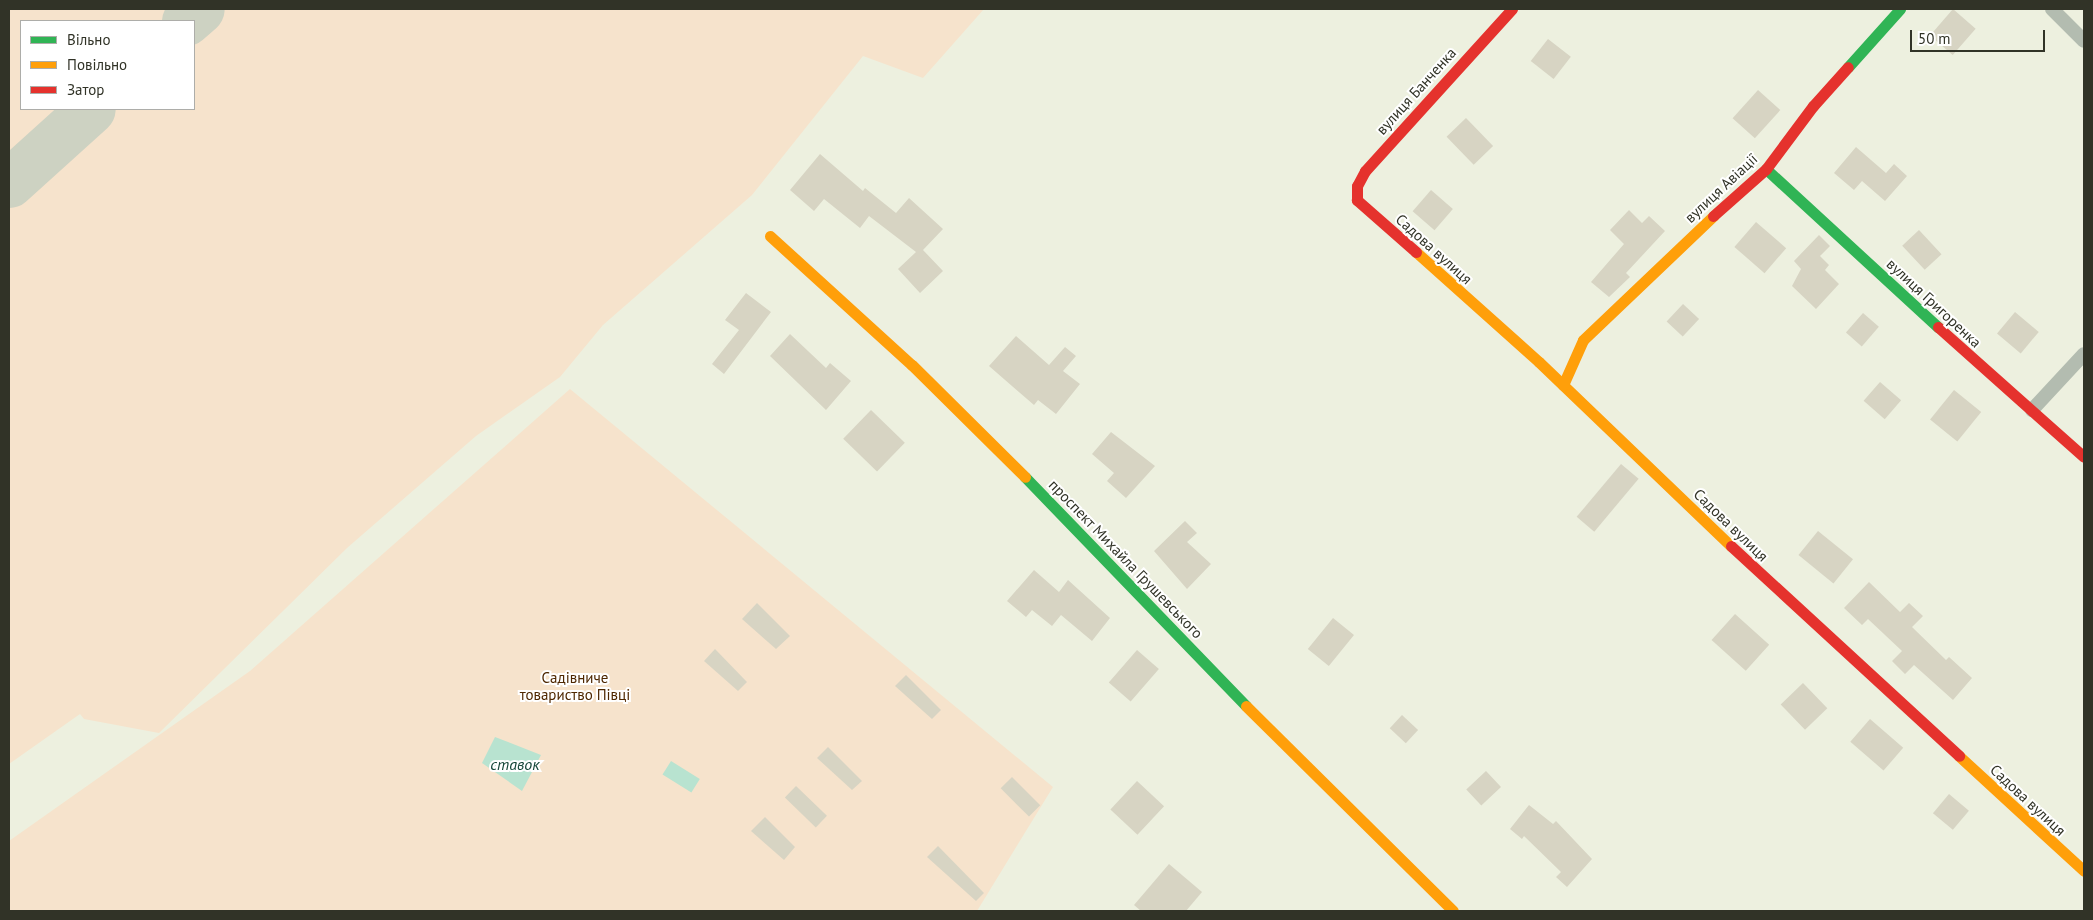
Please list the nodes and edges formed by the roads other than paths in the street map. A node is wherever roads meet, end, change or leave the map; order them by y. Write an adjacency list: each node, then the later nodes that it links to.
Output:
1 (1512, 9): 6 (street, вулиця Банченка)
2 (1900, 9): 5 (street, вулиця Авіації)
3 (2052, 9): 4 (street)
4 (2084, 41)
5 (1766, 169): 9 (street, вулиця Авіації); 10 (street, вулиця Григоренка)
6 (1357, 200): 9 (street, Садова вулиця)
7 (770, 236): 13 (street, проспект Михайла Грушевського)
8 (2084, 354): 10 (street)
9 (1563, 385): 12 (street, Садова вулиця)
10 (2032, 410): 11 (street, вулиця Григоренка)
11 (2084, 457)
12 (2084, 871)
13 (1453, 911)

